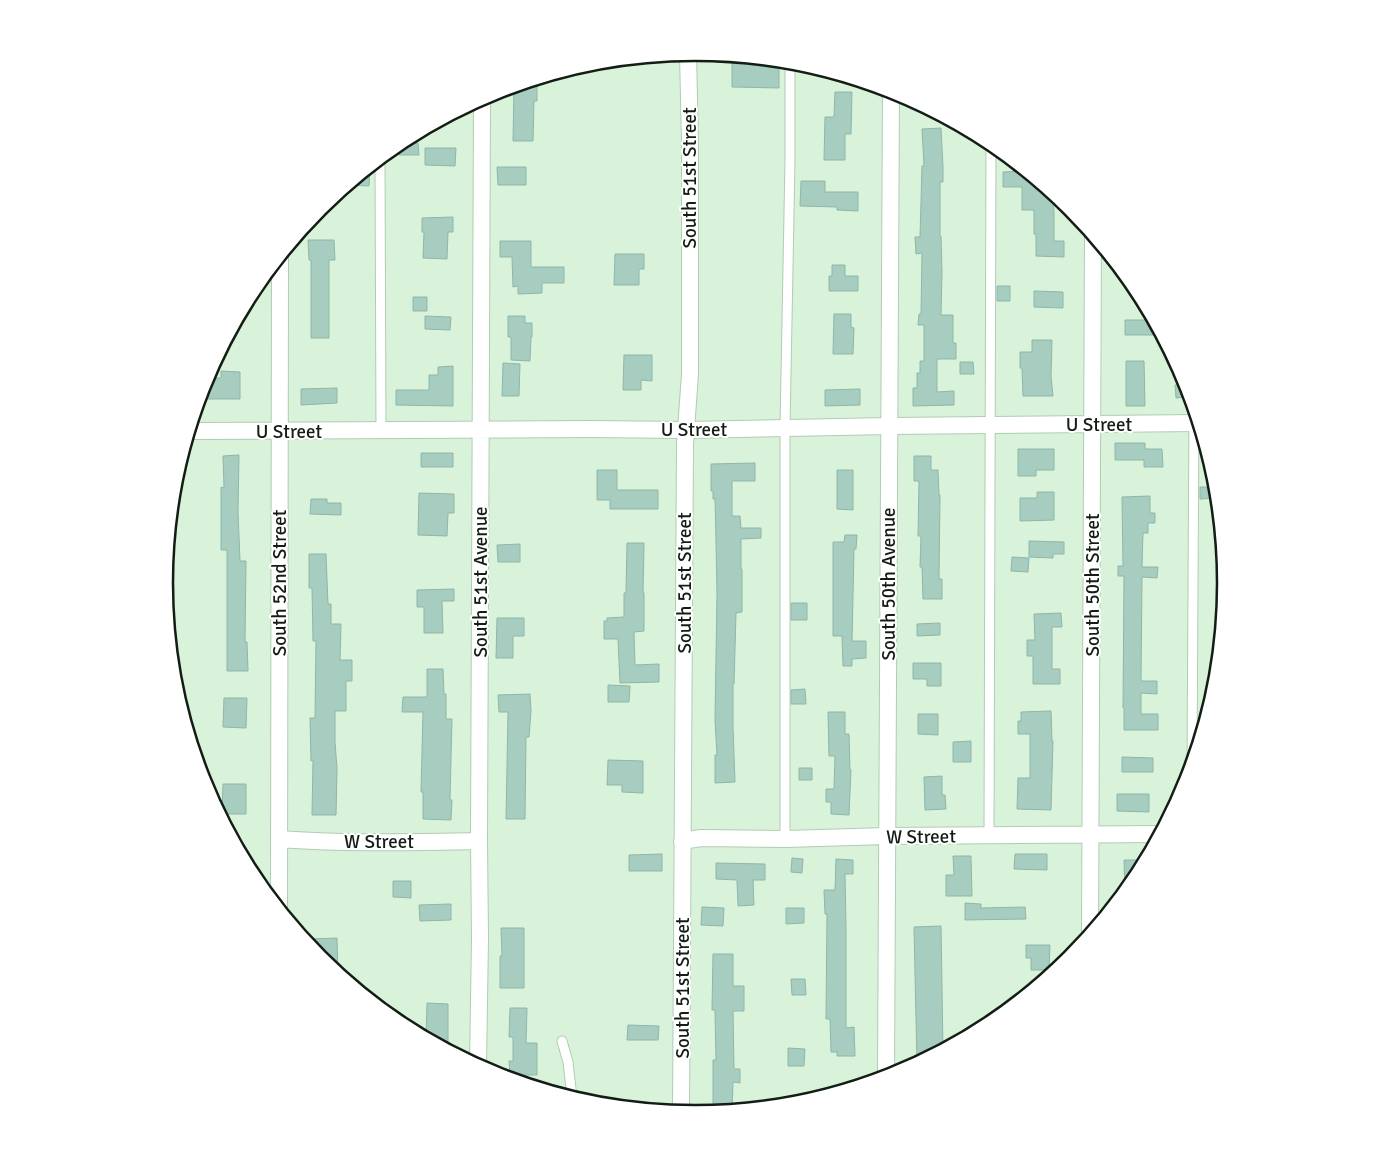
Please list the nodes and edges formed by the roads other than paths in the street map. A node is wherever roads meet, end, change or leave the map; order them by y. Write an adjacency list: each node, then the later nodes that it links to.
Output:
1 (688, 61): 16 (street, South 51st Street)
2 (790, 70): 13 (lane)
3 (891, 99): 12 (street, South 50th Avenue)
4 (482, 107): 15 (street, South 51st Avenue)
5 (991, 153): 11 (lane)
6 (380, 167): 14 (lane)
7 (1093, 245): 10 (street, South 50th Street)
8 (280, 267): 18 (street, South 52nd Street)
9 (1191, 418): 10 (street, U Street)
10 (1092, 424): 11 (street, U Street); 21 (street, South 50th Street)
11 (989, 425): 12 (street, U Street); 23 (lane)
12 (888, 426): 13 (street, U Street); 24 (street, South 50th Avenue)
13 (785, 428): 16 (street, U Street); 26 (lane)
14 (381, 430): 15 (street, U Street); 18 (street, U Street)
15 (481, 430): 16 (street, U Street); 27 (street, South 51st Avenue)
16 (687, 430): 28 (street, South 51st Street)
17 (196, 431): 18 (street, U Street)
18 (279, 431): 25 (street, South 52nd Street)
19 (1196, 435): 20 (lane)
20 (1192, 744)
21 (1091, 834): 22 (street, W Street); 23 (street, W Street); 30 (street, South 50th Street)
22 (1154, 834)
23 (989, 835): 24 (street, W Street)
24 (887, 836): 26 (street, W Street); 33 (street, South 50th Avenue)
25 (278, 838): 27 (street, W Street); 29 (street, South 52nd Street)
26 (785, 839): 28 (street, W Street)
27 (479, 841): 32 (street, South 51st Avenue)
28 (682, 841): 35 (street, South 51st Street)
29 (279, 898)
30 (1090, 925)
31 (562, 1041): 34 (lane)
32 (478, 1058)
33 (886, 1069)
34 (571, 1091)
35 (681, 1106)

